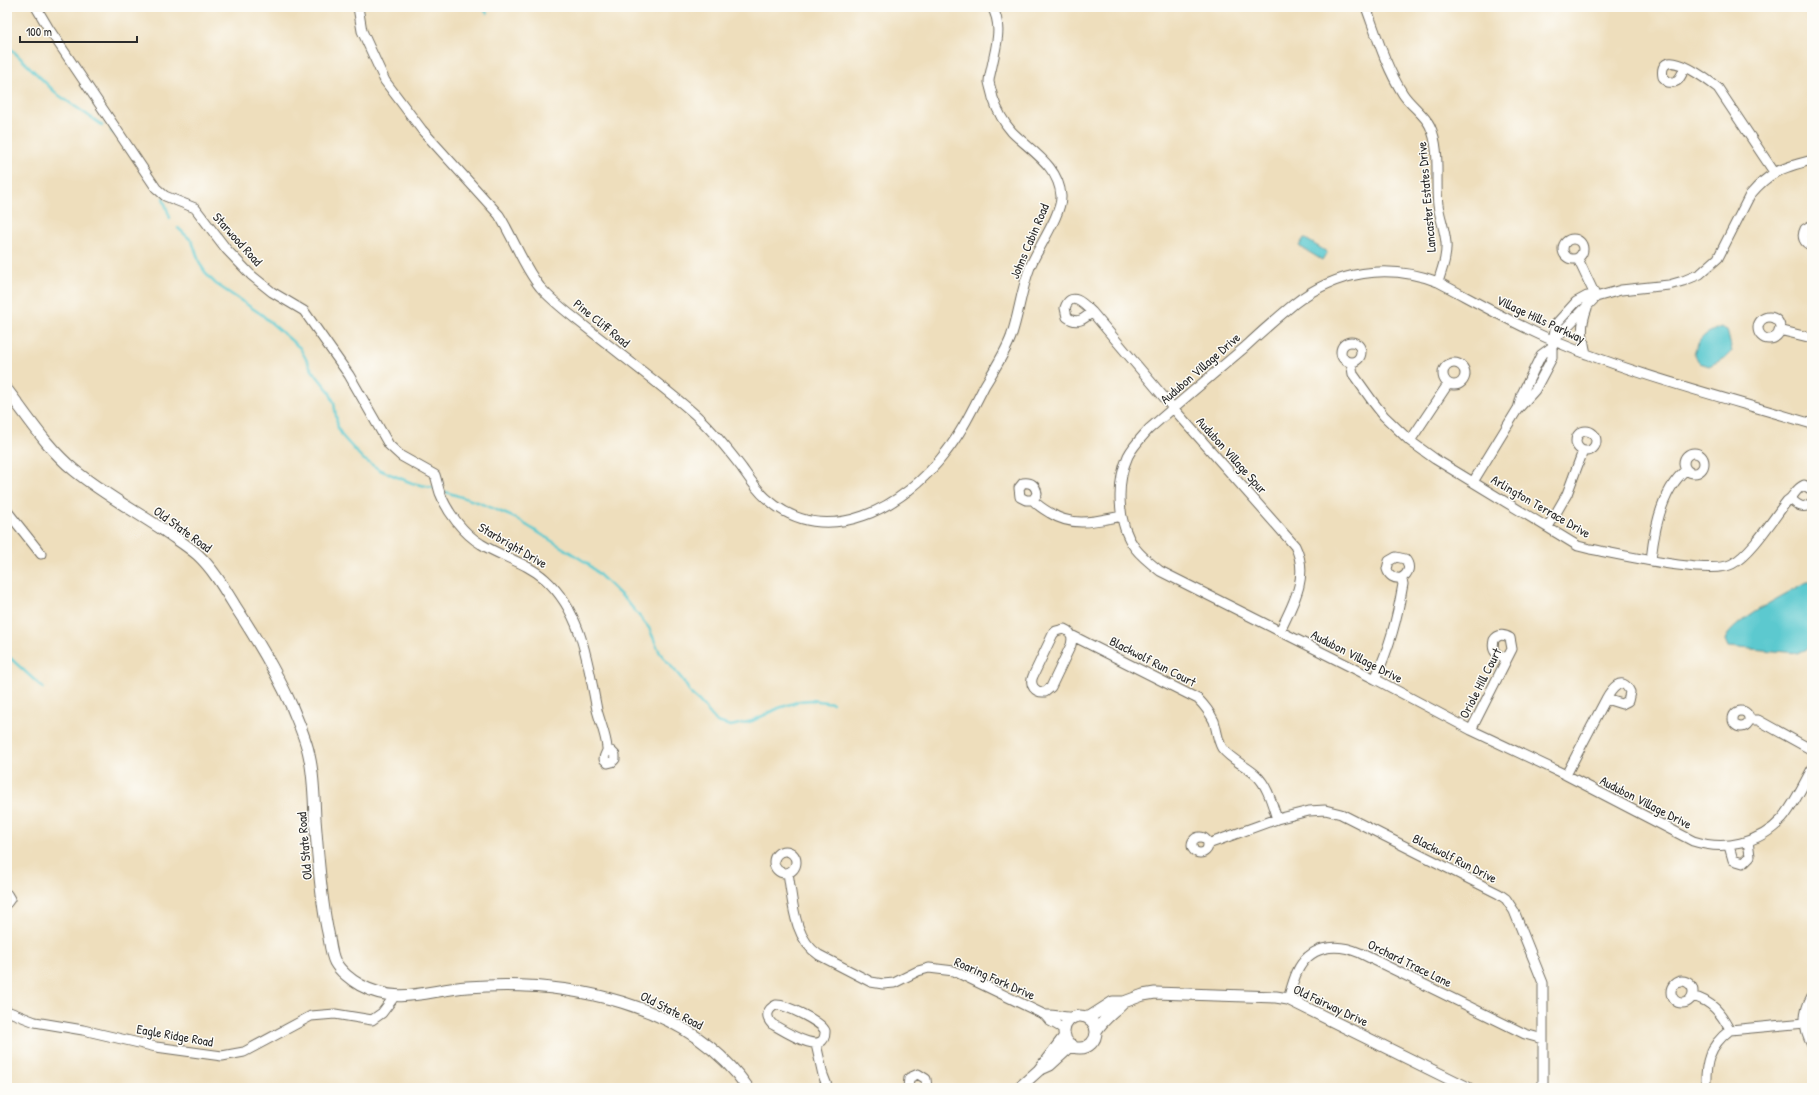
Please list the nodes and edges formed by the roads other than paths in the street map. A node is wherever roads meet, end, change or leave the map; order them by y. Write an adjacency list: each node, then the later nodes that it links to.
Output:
1 (36, 7): 28 (street, Starwood Road)
2 (358, 7): 30 (street, Pine Cliff Road)
3 (992, 7): 30 (street, Johns Cabin Road)
4 (1366, 7): 11 (street, Lancaster Estates Drive)
5 (1685, 68): 5 (street); 7 (street)
6 (1812, 160): 7 (street)
7 (1774, 172): 12 (street)
8 (1812, 225): 9 (street)
9 (1811, 245)
10 (1578, 259): 12 (street)
11 (1438, 282): 15 (street, Village Hills Parkway); 18 (street, Village Hills Parkway)
12 (1596, 297): 13 (street); 18 (street)
13 (1587, 307): 18 (street); 19 (street)
14 (1092, 312): 23 (street, Audubon Village Spur)
15 (1271, 324): 23 (street, Audubon Village Drive)
16 (1779, 330): 17 (street)
17 (1812, 338)
18 (1552, 344): 19 (street, Village Hills Parkway); 29 (street)
19 (1586, 354): 24 (street, Village Hills Parkway)
20 (1350, 362): 25 (street, Arlington Terrace Drive)
21 (1448, 384): 25 (street)
22 (7, 390): 61 (street, Old State Road)
23 (1173, 408): 36 (street, Audubon Village Drive); 41 (street, Audubon Village Spur)
24 (1812, 424)
25 (1410, 441): 29 (street, Arlington Terrace Drive)
26 (1583, 451): 37 (street)
27 (1686, 470): 39 (street)
28 (435, 475): 49 (street, Starbright Drive)
29 (1473, 482): 37 (street, Arlington Terrace Drive)
30 (919, 483)
31 (1812, 490): 32 (street, Arlington Terrace Drive)
32 (1791, 499): 34 (street); 39 (street, Arlington Terrace Drive)
33 (1033, 500): 36 (street)
34 (1812, 502)
35 (7, 511): 38 (street)
36 (1122, 516): 41 (street, Audubon Village Drive)
37 (1548, 528): 39 (street, Arlington Terrace Drive)
38 (41, 554)
39 (1651, 560)
40 (1401, 578): 44 (street)
41 (1280, 631): 44 (street, Audubon Village Drive)
42 (1071, 635): 42 (street, Blackwolf Run Court); 52 (street, Blackwolf Run Court)
43 (1507, 658): 43 (street, Oriole Hill Court); 47 (street, Oriole Hill Court)
44 (1374, 679): 47 (street, Audubon Village Drive)
45 (1606, 699): 45 (street); 51 (street)
46 (1749, 720): 48 (street)
47 (1471, 730): 51 (street, Audubon Village Drive)
48 (1812, 750)
49 (607, 752)
50 (1812, 769): 53 (street, Audubon Village Drive)
51 (1566, 776): 55 (street, Audubon Village Drive)
52 (1277, 819): 54 (street, Blackwolf Run Drive); 72 (street, Blackwolf Run Drive)
53 (1748, 841): 55 (street, Audubon Village Drive); 55 (street)
54 (1208, 844)
55 (1729, 846)
56 (788, 873): 65 (street, Roaring Fork Drive)
57 (7, 894): 58 (street)
58 (7, 902)
59 (1692, 996): 69 (street)
60 (1812, 996): 68 (street)
61 (394, 997): 64 (street, Eagle Ridge Road); 77 (street, Old State Road)
62 (1288, 999): 63 (street, Old Fairway Drive); 72 (street, Orchard Trace Lane); 82 (street, Old Fairway Drive)
63 (1124, 1002): 67 (street, Old Fairway Drive); 70 (street, Old Fairway Drive)
64 (7, 1012)
65 (1045, 1015): 66 (street, Roaring Fork Drive); 71 (street, Roaring Fork Drive)
66 (1074, 1017): 67 (street); 71 (street)
67 (1088, 1018): 70 (street)
68 (1805, 1023): 69 (street); 75 (street)
69 (1730, 1030): 84 (street)
70 (1096, 1031): 74 (street)
71 (1065, 1033): 74 (street); 76 (street)
72 (1543, 1039): 83 (street, Blackwolf Run Drive)
73 (816, 1044): 73 (street); 78 (street)
74 (1072, 1045): 76 (street)
75 (1812, 1045)
76 (1039, 1070): 81 (street)
77 (748, 1088)
78 (828, 1088)
79 (908, 1088): 80 (street)
80 (927, 1088)
81 (1019, 1088)
82 (1468, 1088)
83 (1542, 1088)
84 (1706, 1088)

